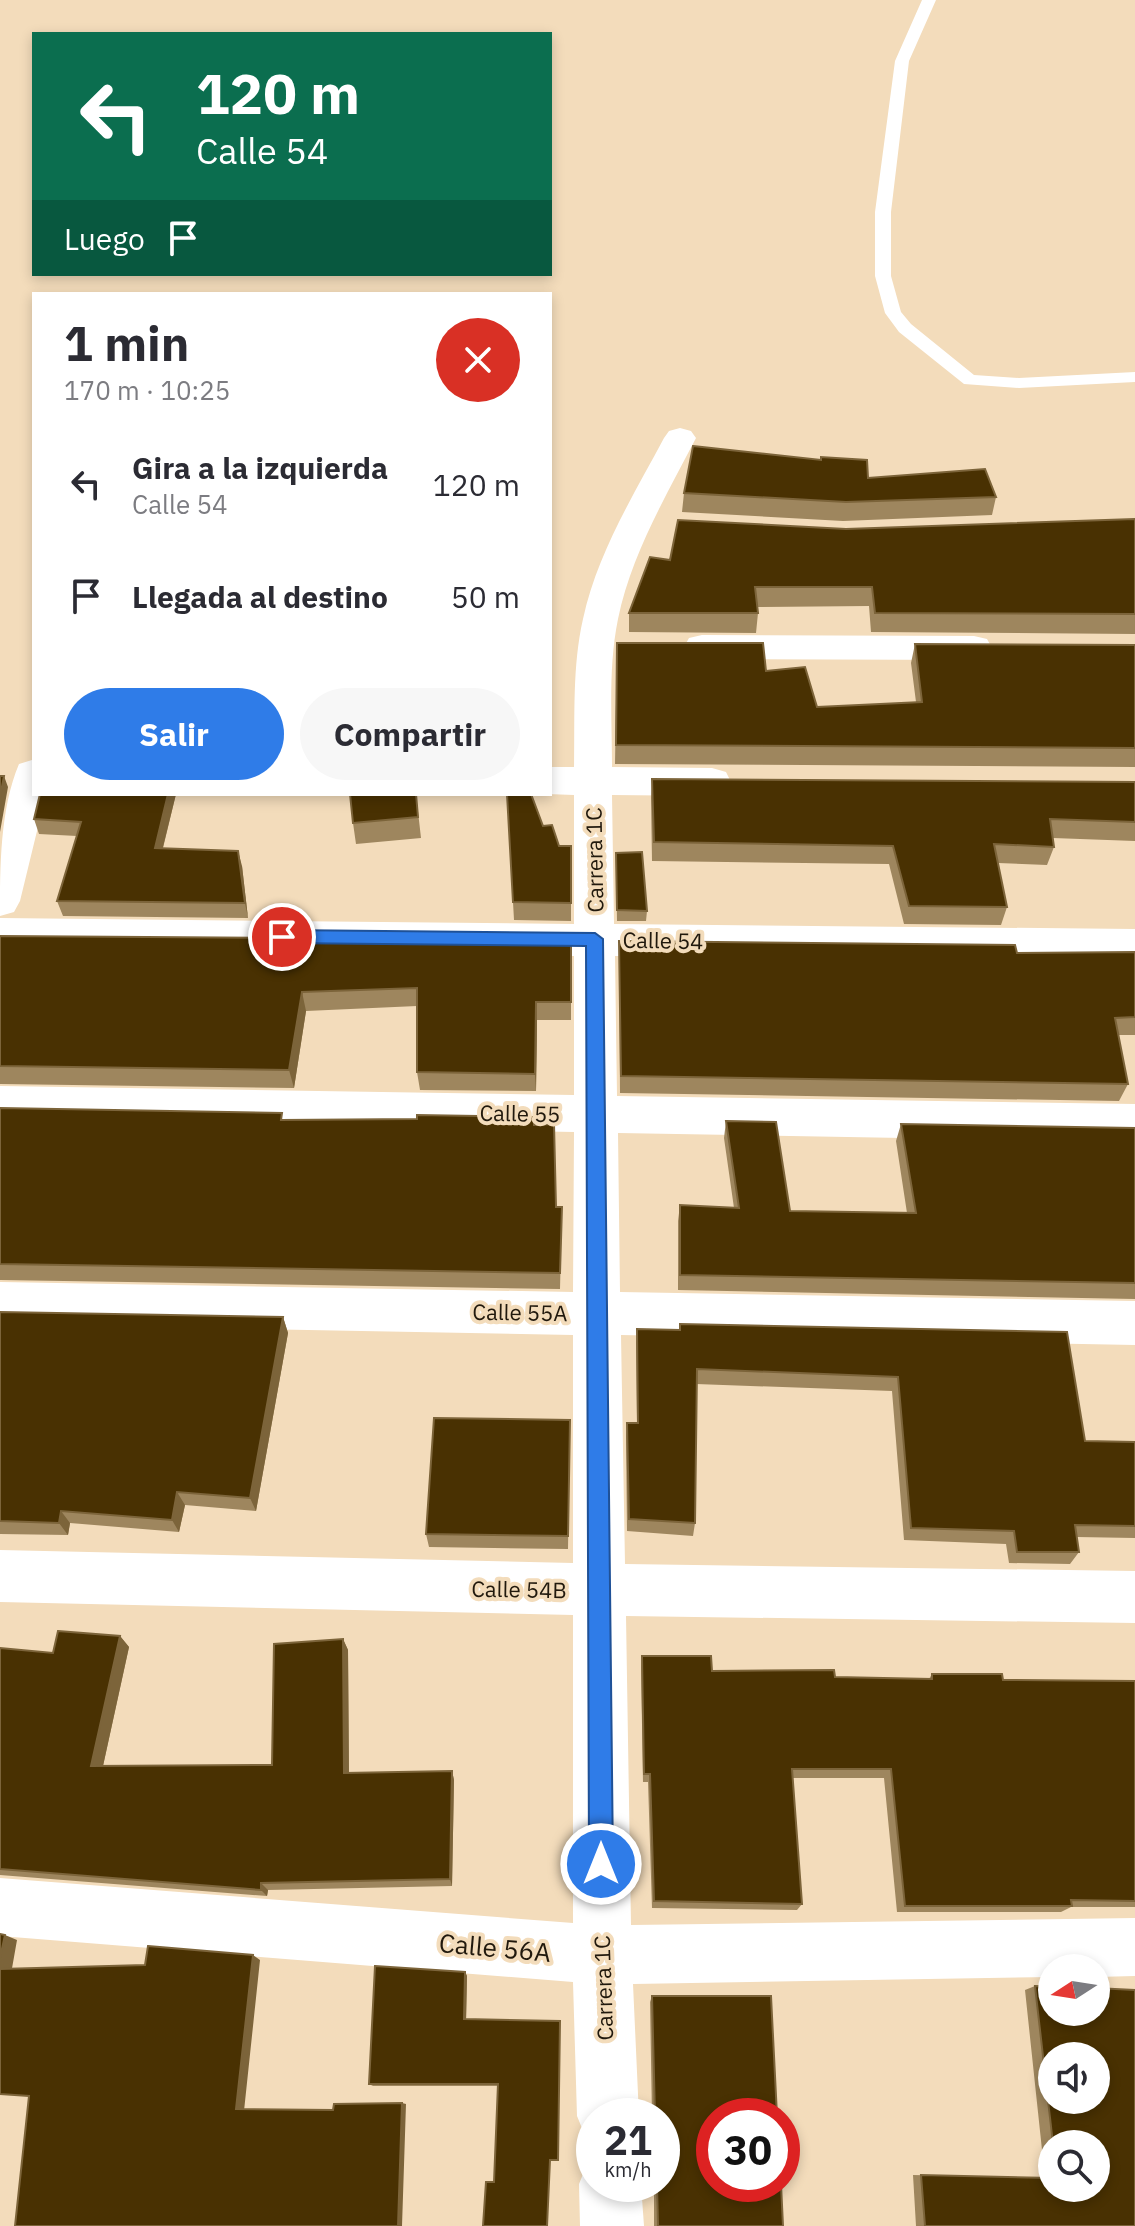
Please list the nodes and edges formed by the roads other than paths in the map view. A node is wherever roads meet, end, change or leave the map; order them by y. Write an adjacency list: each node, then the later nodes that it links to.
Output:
1 (929, 0): 2 (lane)
2 (1135, 377)
3 (680, 438): 7 (street, Carrera 1C)
4 (675, 647): 5 (street)
5 (1008, 648)
6 (22, 773): 9 (street)
7 (572, 781): 8 (street); 11 (street, Carrera 1C)
8 (753, 782)
9 (0, 901)
10 (0, 934): 11 (street, Calle 54)
11 (595, 939): 12 (street, Calle 54); 14 (street, Carrera 1C)
12 (1135, 945)
13 (0, 1104): 14 (street, Calle 55)
14 (595, 1115): 15 (street, Calle 55); 17 (street, Carrera 1C)
15 (1135, 1123)
16 (0, 1303): 17 (street, Calle 55A)
17 (597, 1314): 18 (street, Calle 55A); 20 (street, Carrera 1C)
18 (1135, 1323)
19 (0, 1576): 20 (street, Calle 54B)
20 (599, 1590): 21 (street, Calle 54B); 24 (street, Carrera 1C)
21 (1135, 1597)
22 (0, 1907): 24 (street, Calle 56A)
23 (1135, 1947): 24 (street, Calle 56A)
24 (602, 1955): 25 (street, Carrera 1C)
25 (607, 2098)
26 (611, 2202): 27 (street)
27 (612, 2226)

